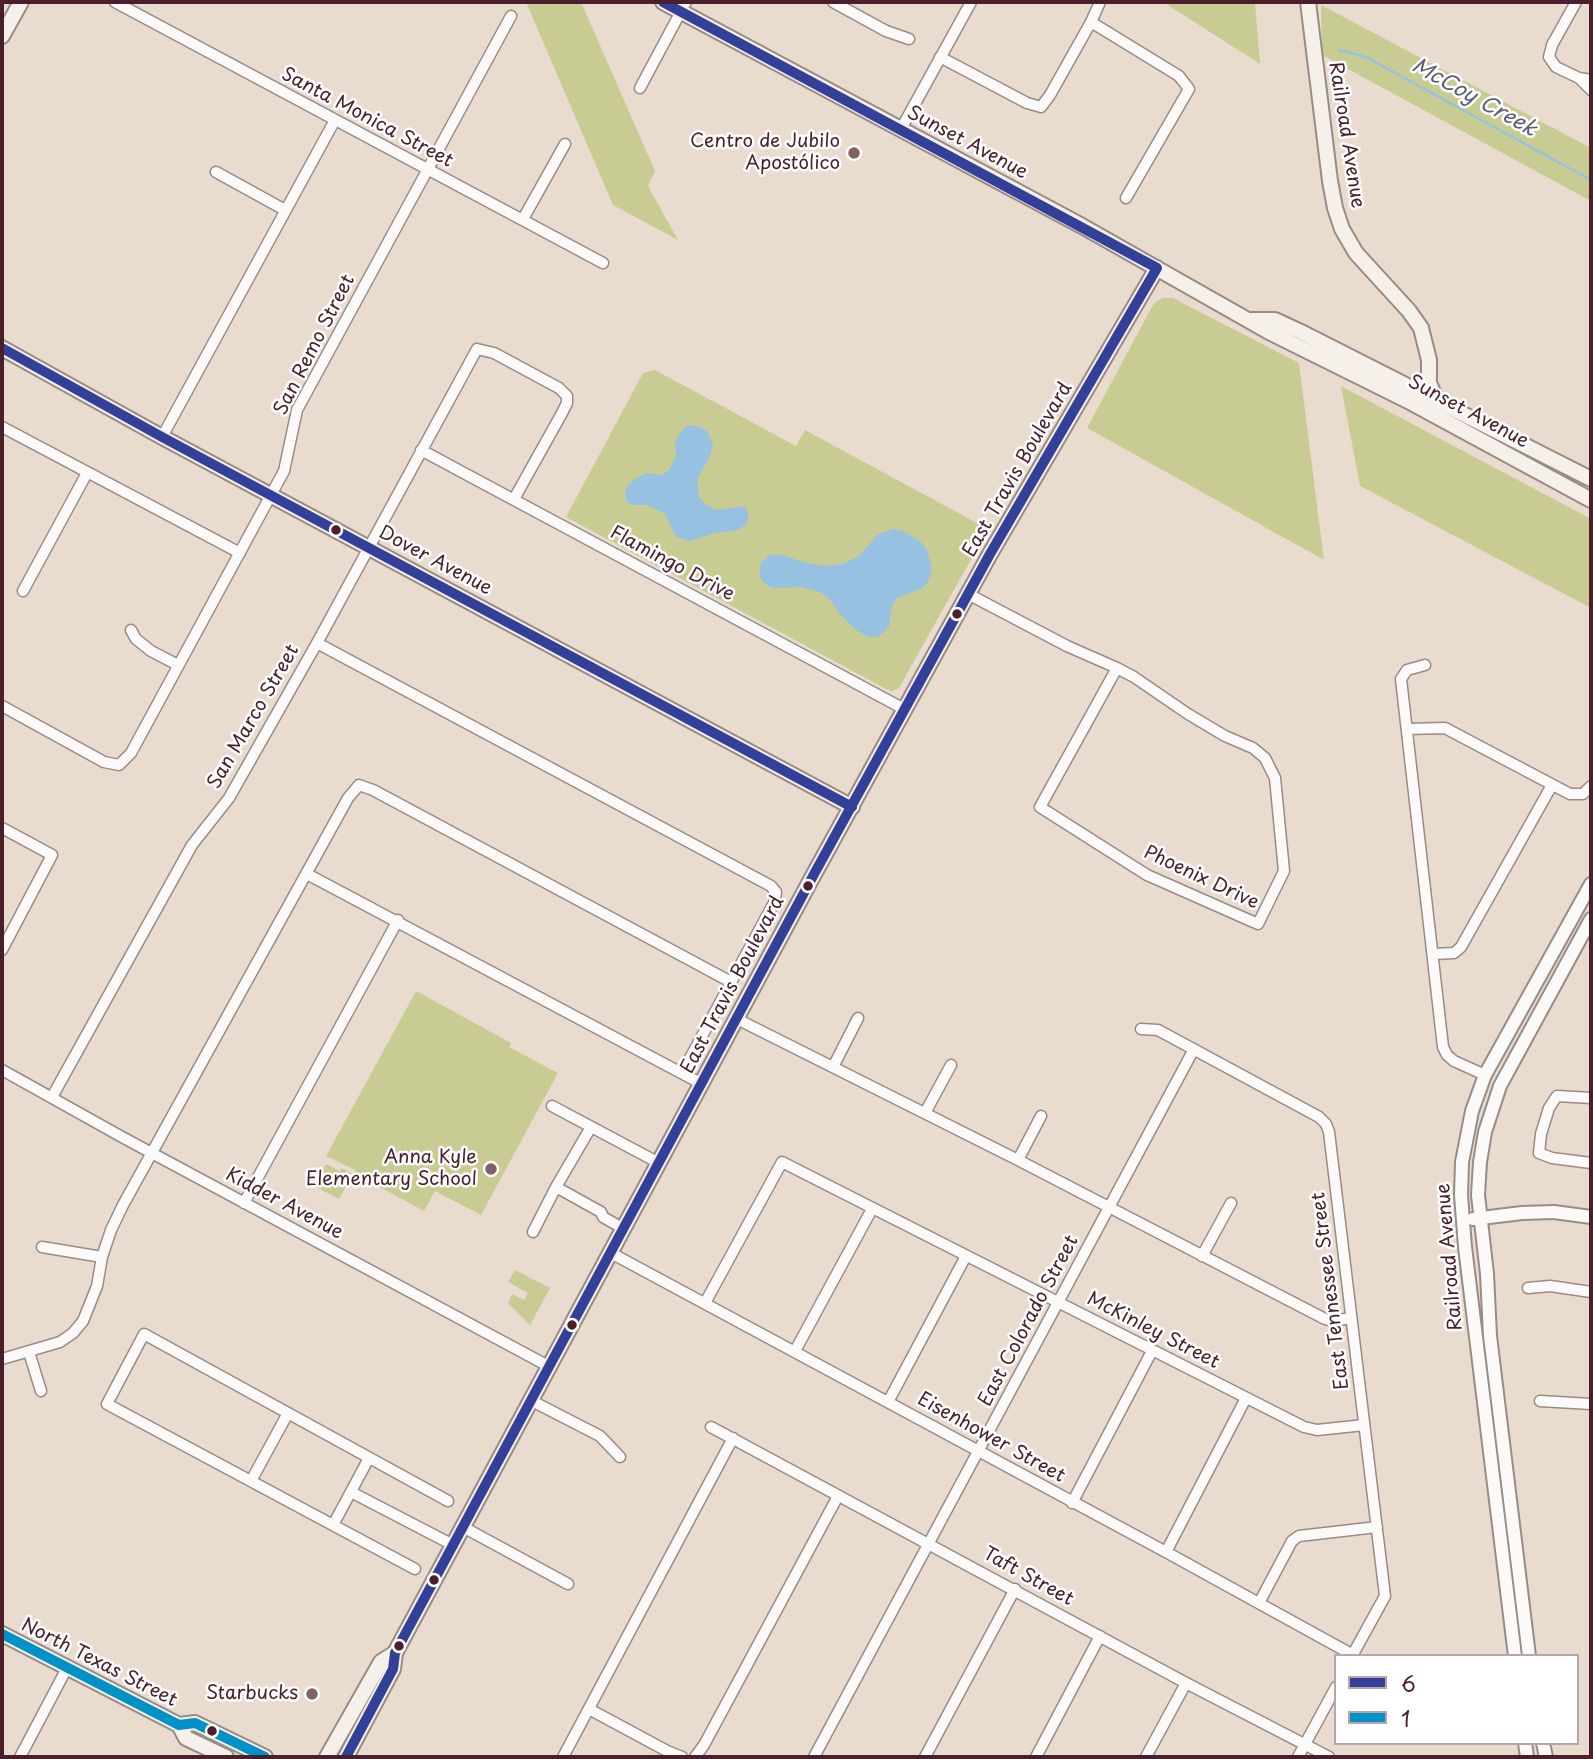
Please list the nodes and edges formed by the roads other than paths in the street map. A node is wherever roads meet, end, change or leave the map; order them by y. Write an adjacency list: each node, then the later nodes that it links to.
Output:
1 (21, 2): 12 (main road)
2 (115, 2): 19 (street, Santa Monica Street)
3 (663, 2): 9 (main road, Sunset Avenue)
4 (833, 2): 13 (street)
5 (971, 2): 14 (street)
6 (1100, 2): 11 (street)
7 (1308, 2): 30 (main road, Railroad Avenue)
8 (1576, 2): 15 (street)
9 (683, 7): 17 (street); 20 (main road, Sunset Avenue)
10 (511, 16): 22 (street, San Remo Street)
11 (1091, 22): 14 (street); 24 (street)
12 (2, 36)
13 (909, 39)
14 (940, 57): 20 (street)
15 (1578, 78): 16 (street); 18 (street)
16 (1591, 80)
17 (640, 88)
18 (1591, 90)
19 (335, 120): 22 (street, Santa Monica Street); 25 (street)
20 (901, 129): 28 (main road, Sunset Avenue)
21 (565, 144): 26 (street)
22 (426, 170): 26 (street, Santa Monica Street); 38 (street, San Remo Street)
23 (216, 172): 25 (street)
24 (1126, 198)
25 (285, 210): 34 (street)
26 (523, 219): 27 (street, Santa Monica Street)
27 (603, 263)
28 (1157, 268): 31 (main road, Sunset Avenue); 44 (main road, East Travis Boulevard)
29 (2, 348): 34 (main road, Dover Avenue)
30 (1428, 370): 31 (main road); 32 (main road, Railroad Avenue)
31 (1415, 398): 32 (main road, Sunset Avenue); 40 (main road, Sunset Avenue)
32 (1437, 401): 37 (main road, Sunset Avenue)
33 (2, 427): 36 (street)
34 (162, 438): 38 (main road, Dover Avenue)
35 (421, 450): 39 (street, Flamingo Drive); 39 (street, San Marco Street); 41 (street, San Marco Street)
36 (88, 472): 42 (street); 43 (street)
37 (1591, 479)
38 (271, 495): 41 (main road, Dover Avenue); 42 (street, San Remo Street)
39 (514, 499): 51 (street, Flamingo Drive)
40 (1591, 500)
41 (368, 547): 46 (street, San Marco Street); 55 (main road, Dover Avenue)
42 (240, 553): 47 (street, San Remo Street)
43 (23, 591)
44 (968, 594): 49 (street, Phoenix Drive); 51 (main road, East Travis Boulevard)
45 (131, 630): 47 (street)
46 (317, 643): 63 (street, East Travis Boulevard); 74 (street, San Marco Street)
47 (178, 665): 50 (street, San Remo Street)
48 (1425, 666): 52 (street)
49 (1117, 668): 49 (street, Phoenix Drive)
50 (2, 706)
51 (904, 709): 55 (main road, East Travis Boulevard)
52 (1407, 729): 53 (street); 62 (street)
53 (1552, 785): 54 (street); 62 (street)
54 (1591, 786)
55 (852, 807): 65 (main road, East Travis Boulevard)
56 (2, 828): 61 (street)
57 (307, 874): 60 (street); 63 (street); 80 (street)
58 (1591, 884): 72 (street, Railroad Avenue)
59 (1591, 919): 90 (street, Railroad Avenue)
60 (398, 920): 71 (street); 85 (street)
61 (2, 950)
62 (1434, 954): 72 (street)
63 (731, 982): 71 (street, East Travis Boulevard)
64 (859, 1018): 69 (street)
65 (737, 1019): 69 (street); 73 (main road, East Travis Boulevard)
66 (1141, 1029): 67 (street, East Tennessee Street)
67 (1194, 1049): 87 (street, East Colorado Street); 103 (street, East Tennessee Street)
68 (951, 1065): 77 (street)
69 (833, 1067): 77 (street)
70 (2, 1070): 74 (street, Kidder Avenue)
71 (682, 1073): 73 (street)
72 (1486, 1075): 91 (street, Railroad Avenue)
73 (702, 1084): 82 (main road, East Travis Boulevard)
74 (52, 1097): 80 (street, Kidder Avenue)
75 (1591, 1098): 83 (street)
76 (552, 1106): 79 (street)
77 (925, 1113): 81 (street)
78 (1041, 1116): 81 (street)
79 (591, 1127): 82 (street); 84 (street)
80 (153, 1154): 85 (street, Kidder Avenue); 98 (street)
81 (1018, 1160): 87 (street)
82 (659, 1163): 92 (main road, East Travis Boulevard)
83 (1591, 1163)
84 (556, 1187): 92 (street); 93 (street)
85 (244, 1203): 108 (street, Kidder Avenue)
86 (1231, 1203): 97 (street)
87 (1109, 1208): 97 (street); 102 (street, East Colorado Street)
88 (872, 1209): 96 (street, McKinley Street); 101 (street, McKinley Street); 104 (street)
89 (1591, 1217): 90 (street)
90 (1480, 1219): 91 (street); 143 (street, Railroad Avenue)
91 (1462, 1221): 142 (street, Railroad Avenue)
92 (624, 1229): 95 (main road, East Travis Boulevard)
93 (533, 1232)
94 (42, 1247): 98 (street)
95 (611, 1253): 101 (street, Eisenhower Street); 108 (main road, East Travis Boulevard)
96 (966, 1256): 102 (street, McKinley Street); 113 (street)
97 (1202, 1256): 103 (street)
98 (102, 1257): 106 (street)
99 (1528, 1288): 100 (street)
100 (1591, 1292)
101 (705, 1303): 104 (street, Eisenhower Street)
102 (1059, 1303): 105 (street, McKinley Street); 119 (street, East Colorado Street)
103 (1351, 1318): 116 (street, East Tennessee Street)
104 (795, 1351): 113 (street, Eisenhower Street)
105 (1153, 1351): 110 (street, McKinley Street); 126 (street)
106 (29, 1352): 107 (street); 109 (street)
107 (2, 1359)
108 (550, 1367): 111 (main road, East Travis Boulevard)
109 (41, 1391)
110 (1246, 1398): 116 (street, McKinley Street); 132 (street)
111 (532, 1401): 120 (street); 128 (main road, East Travis Boulevard)
112 (1540, 1401): 114 (street)
113 (888, 1402): 119 (street, Eisenhower Street)
114 (1591, 1404)
115 (288, 1413): 121 (street); 122 (street); 122 (street)
116 (1364, 1425): 129 (street, East Tennessee Street)
117 (711, 1427): 118 (street, Taft Street)
118 (733, 1438): 124 (street, Taft Street); 147 (street)
119 (978, 1451): 126 (street, Eisenhower Street); 130 (street, East Colorado Street)
120 (620, 1457)
121 (369, 1458): 123 (street); 125 (street)
122 (251, 1481): 127 (street)
123 (351, 1492): 127 (street); 131 (street)
124 (838, 1496): 130 (street, Taft Street); 157 (street)
125 (448, 1501)
126 (1072, 1503): 132 (street, Eisenhower Street)
127 (333, 1525): 133 (street)
128 (463, 1527): 131 (main road, East Travis Boulevard); 134 (street)
129 (1377, 1527): 136 (street); 141 (street, East Tennessee Street)
130 (929, 1543): 135 (street, Taft Street); 158 (street, East Colorado Street)
131 (453, 1545): 139 (main road, East Travis Boulevard)
132 (1166, 1552): 136 (street, Eisenhower Street)
133 (415, 1569)
134 (568, 1584)
135 (1015, 1589): 138 (street, Taft Street); 159 (street)
136 (1259, 1603): 140 (street, Eisenhower Street)
137 (2, 1634): 144 (main road, North Texas Street)
138 (1100, 1636): 145 (street, Taft Street); 160 (street)
139 (395, 1653): 153 (main road, East Travis Boulevard); 154 (main road, East Travis Boulevard)
140 (1348, 1654)
141 (1353, 1654)
142 (1515, 1654)
143 (1529, 1654)
144 (67, 1668): 148 (main road, North Texas Street); 150 (street)
145 (1186, 1683): 149 (street, Taft Street); 161 (street)
146 (1334, 1691): 149 (street)
147 (589, 1709): 155 (street); 156 (street)
148 (179, 1725): 151 (main road, North Texas Street); 152 (main road, North Texas Street)
149 (1305, 1745): 162 (street); 163 (street, Taft Street)
150 (20, 1757)
151 (226, 1757)
152 (265, 1757)
153 (327, 1757)
154 (346, 1757)
155 (563, 1757)
156 (682, 1757)
157 (695, 1757)
158 (814, 1757)
159 (925, 1757)
160 (1036, 1757)
161 (1146, 1757)
162 (1298, 1757)
163 (1329, 1757)

